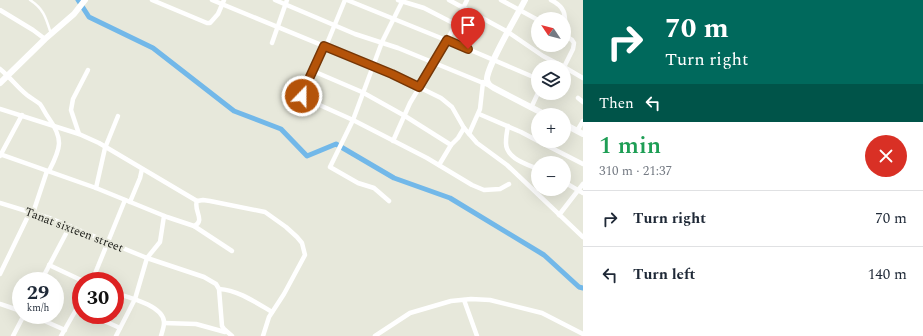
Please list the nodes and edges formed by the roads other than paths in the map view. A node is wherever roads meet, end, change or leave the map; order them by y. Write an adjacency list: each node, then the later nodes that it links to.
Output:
1 (30, 0): 26 (lane)
2 (85, 0): 26 (street)
3 (152, 0): 13 (street)
4 (212, 0): 14 (street)
5 (275, 0): 15 (street)
6 (346, 0): 21 (street); 23 (street)
7 (449, 0): 16 (street)
8 (467, 0): 16 (street)
9 (501, 0): 18 (street)
10 (525, 0): 18 (street)
11 (551, 0): 19 (street)
12 (401, 1): 21 (street); 22 (street)
13 (162, 2): 14 (street)
14 (223, 2): 24 (street)
15 (287, 2): 23 (street); 24 (street)
16 (464, 8): 22 (street); 25 (street)
17 (0, 10): 27 (street)
18 (520, 10): 20 (street); 25 (street)
19 (564, 12)
20 (531, 16)
21 (393, 19): 29 (street); 30 (street)
22 (455, 24): 29 (street)
23 (334, 25): 30 (street); 32 (street)
24 (278, 27): 31 (street); 32 (street)
25 (508, 32): 33 (street); 34 (street)
26 (51, 34): 27 (street)
27 (45, 39): 42 (street)
28 (571, 39): 35 (street)
29 (447, 40): 33 (street); 36 (street)
30 (382, 42): 36 (street); 37 (street)
31 (272, 43)
32 (325, 46): 37 (street); 40 (street)
33 (494, 60): 43 (street); 46 (street)
34 (551, 60)
35 (568, 60)
36 (434, 64): 46 (street); 47 (street)
37 (372, 66): 47 (street); 48 (street)
38 (0, 69): 42 (street)
39 (88, 70): 65 (street)
40 (313, 71): 48 (street); 58 (street)
41 (571, 71): 44 (street)
42 (8, 75): 45 (street); 60 (street)
43 (531, 76)
44 (583, 78)
45 (0, 83)
46 (485, 84): 53 (street); 54 (street)
47 (419, 87): 57 (street); 62 (street)
48 (362, 92): 57 (street); 58 (street)
49 (578, 98): 51 (street)
50 (535, 100): 53 (street)
51 (583, 102)
52 (0, 108): 55 (street)
53 (531, 108)
54 (479, 114): 61 (street); 66 (street)
55 (22, 115): 60 (street); 72 (street)
56 (118, 116): 70 (street)
57 (405, 116): 68 (street); 69 (street)
58 (353, 120): 68 (street); 85 (street)
59 (583, 121): 64 (street)
60 (55, 126): 65 (street); 77 (street)
61 (508, 126): 67 (street); 75 (street)
62 (464, 128): 66 (street); 69 (street)
63 (571, 128): 64 (street)
64 (580, 132)
65 (79, 134): 70 (street)
66 (469, 134): 88 (street)
67 (531, 138)
68 (393, 141): 74 (street)
69 (451, 145): 74 (street)
70 (105, 148): 76 (street); 81 (street)
71 (552, 148): 73 (street)
72 (0, 155): 77 (street)
73 (583, 164)
74 (439, 165): 78 (street)
75 (531, 166)
76 (142, 169): 83 (street); 84 (street)
77 (48, 171): 81 (street); 87 (street)
78 (510, 184)
79 (583, 184): 82 (street)
80 (571, 186): 82 (street)
81 (96, 188): 83 (street)
82 (581, 192): 88 (street)
83 (128, 201): 89 (street); 93 (street)
84 (197, 201): 91 (street); 107 (street)
85 (389, 201)
86 (0, 203): 87 (street, Tanat sixteen street)
87 (32, 212): 90 (street, Tanat sixteen street); 99 (street)
88 (559, 215): 92 (street)
89 (164, 216): 91 (street); 95 (street)
90 (70, 226): 93 (street, Tanat sixteen street); 96 (street)
91 (194, 226): 94 (street)
92 (582, 235)
93 (109, 242): 95 (street, Tanat sixteen street); 98 (street)
94 (232, 252)
95 (148, 258): 101 (street, Tanat sixteen street); 103 (street)
96 (49, 265): 97 (street); 100 (street)
97 (46, 272)
98 (96, 272)
99 (0, 274)
100 (72, 276)
101 (219, 289): 107 (street); 115 (street)
102 (124, 296): 103 (street)
103 (135, 299): 109 (street); 113 (street)
104 (464, 300): 116 (street); 122 (street); 123 (street)
105 (0, 304): 106 (street)
106 (12, 308)
107 (272, 312): 121 (street)
108 (72, 320): 114 (street)
109 (164, 323): 115 (street); 120 (street)
110 (19, 324): 117 (street)
111 (51, 324): 114 (street)
112 (111, 324): 113 (street)
113 (120, 328): 119 (street)
114 (65, 330): 118 (street)
115 (230, 334)
116 (580, 334)
117 (13, 336)
118 (61, 336)
119 (118, 336)
120 (161, 336)
121 (263, 336)
122 (375, 336)
123 (477, 336)

